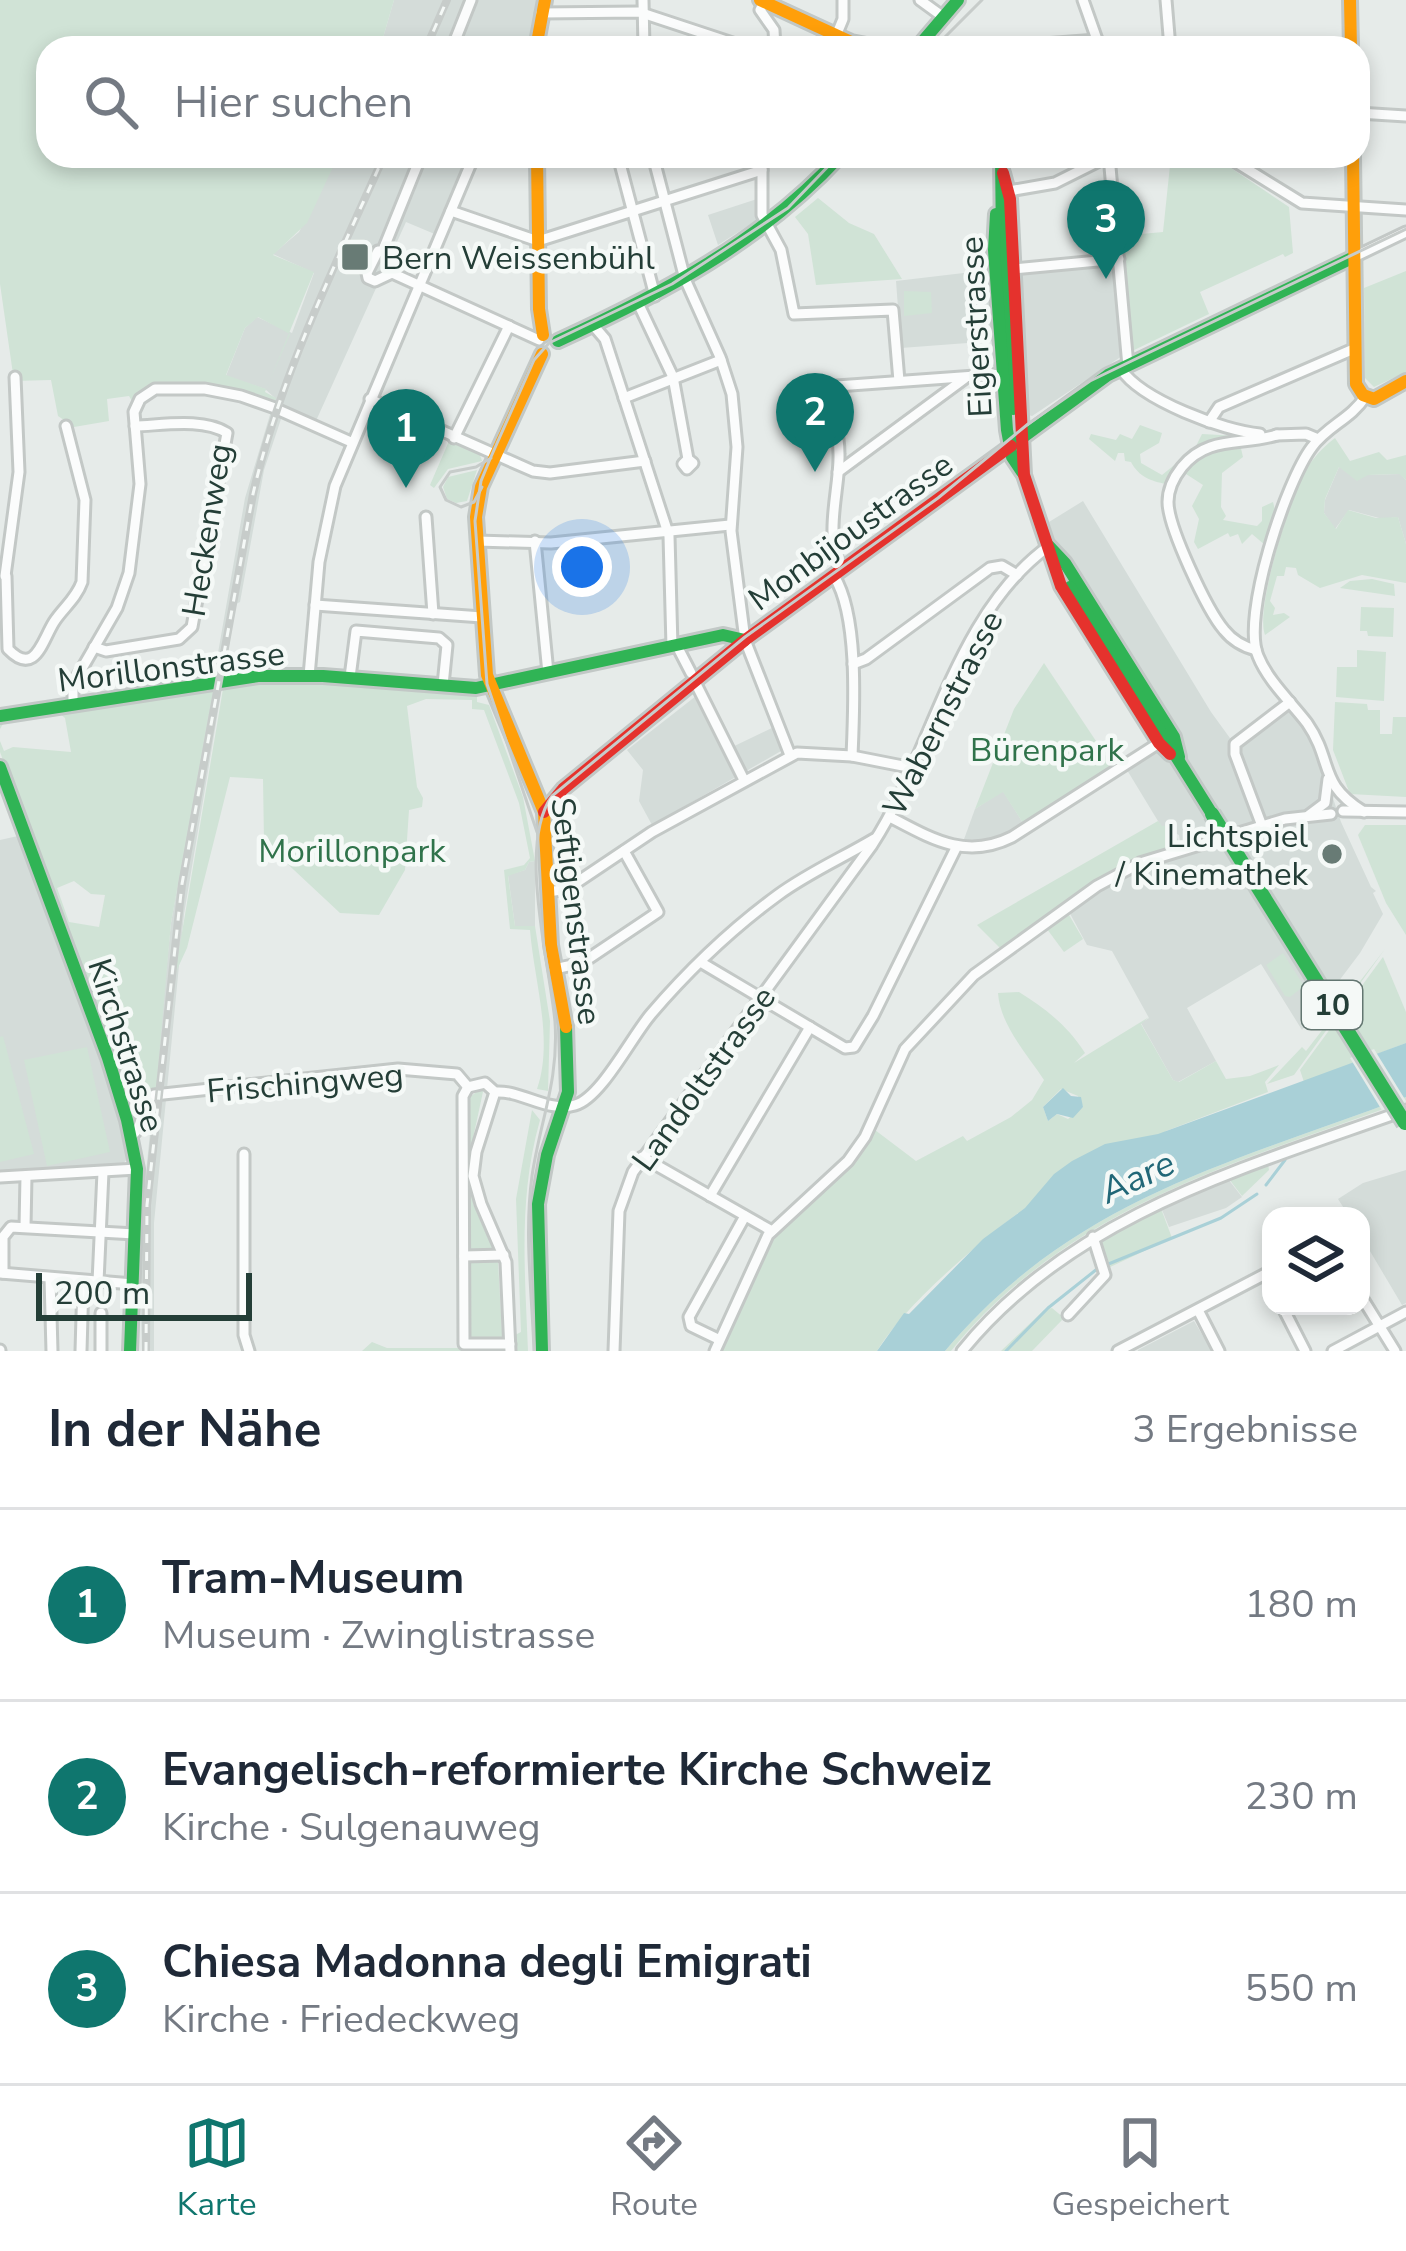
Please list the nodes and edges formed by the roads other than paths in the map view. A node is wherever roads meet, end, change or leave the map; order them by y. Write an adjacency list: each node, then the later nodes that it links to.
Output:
1 (471, 0): 13 (street)
2 (643, 0): 11 (street)
3 (843, 0): 18 (street)
4 (920, 0): 12 (street)
5 (958, 0): 12 (main road)
6 (1082, 0): 20 (street)
7 (1166, 0): 21 (street)
8 (1350, 0): 22 (main road)
9 (762, 1): 17 (street); 18 (main road)
10 (543, 6): 11 (street); 14 (main road)
11 (644, 13): 15 (street); 16 (street)
12 (942, 16): 19 (main road)
13 (457, 36)
14 (538, 36)
15 (644, 36)
16 (712, 36)
17 (774, 36)
18 (836, 36)
19 (926, 36)
20 (1095, 36)
21 (1169, 36)
22 (1351, 36)
23 (1370, 114): 24 (street)
24 (1406, 116)
25 (416, 168): 48 (street)
26 (469, 168): 43 (street)
27 (537, 168): 47 (main road)
28 (621, 168): 44 (street)
29 (656, 168): 40 (street)
30 (830, 168): 45 (main road)
31 (1002, 168): 63 (main road, Eigerstrasse)
32 (1002, 168): 72 (main road, Eigerstrasse)
33 (1003, 168): 39 (main road, Eigerstrasse)
34 (1085, 168): 39 (street)
35 (1110, 168): 50 (street)
36 (1246, 168): 41 (street)
37 (1353, 168): 41 (main road)
38 (761, 170): 40 (street); 45 (street)
39 (1009, 191): 51 (main road, Eigerstrasse)
40 (664, 200): 44 (street); 53 (street)
41 (1354, 209): 42 (street); 49 (main road)
42 (1406, 210)
43 (451, 211): 47 (street); 54 (street)
44 (633, 211): 47 (street); 55 (street)
45 (766, 226): 53 (main road); 67 (street)
46 (1406, 232): 49 (street, Monbijoustrasse)
47 (538, 241): 59 (main road)
48 (383, 250): 52 (street); 52 (street)
49 (1354, 256): 60 (main road); 62 (main road, Monbijoustrasse)
50 (1118, 260): 51 (street); 62 (street)
51 (1013, 268): 72 (main road, Eigerstrasse)
52 (392, 273): 54 (street)
53 (685, 279): 55 (main road); 61 (street)
54 (418, 285): 57 (street); 71 (street)
55 (655, 297): 56 (main road)
56 (639, 305): 58 (main road); 66 (street)
57 (508, 326): 59 (street); 77 (street)
58 (593, 326): 59 (main road); 70 (street)
59 (545, 342): 81 (main road, Seftigenstrasse)
60 (1356, 348): 69 (main road); 73 (street)
61 (721, 360): 66 (street); 86 (street)
62 (1125, 367): 73 (street); 80 (main road, Monbijoustrasse)
63 (1003, 374): 64 (street); 72 (main road, Eigerstrasse)
64 (967, 376): 67 (street); 84 (street)
65 (15, 377): 93 (street)
66 (674, 380): 70 (street); 82 (street)
67 (898, 381): 84 (street)
68 (1406, 381): 69 (main road)
69 (1365, 397): 78 (street)
70 (624, 398): 83 (street)
71 (370, 399): 77 (street); 79 (street)
72 (1014, 410): 80 (main road, Eigerstrasse)
73 (1208, 422): 76 (street)
74 (66, 425): 93 (street)
75 (136, 426): 79 (street); 99 (street, Heckenweg); 99 (street, Heckenweg)
76 (1277, 435): 78 (street); 101 (street)
77 (454, 438): 81 (street)
78 (1318, 440): 101 (street)
79 (351, 442): 95 (street)
80 (1016, 442): 90 (main road, Eigerstrasse); 91 (main road, Monbijoustrasse)
81 (494, 457): 83 (street); 88 (main road, Seftigenstrasse)
82 (688, 459)
83 (645, 461): 87 (street)
84 (838, 472): 91 (street)
85 (426, 517): 96 (street)
86 (730, 524): 87 (street); 98 (street)
87 (668, 532): 89 (street); 100 (street)
88 (477, 541): 89 (street); 97 (main road, Seftigenstrasse)
89 (535, 541): 103 (street)
90 (1049, 546): 92 (street, Wabernstrasse); 94 (main road, Eigerstrasse)
91 (838, 573): 98 (main road, Monbijoustrasse); 102 (street)
92 (1017, 575): 102 (street); 117 (street, Wabernstrasse)
93 (3, 576)
94 (1069, 584): 112 (main road, Eigerstrasse); 115 (main road, Eigerstrasse / 10)
95 (316, 605): 96 (street); 104 (street)
96 (433, 614): 97 (street)
97 (482, 617): 108 (main road, Seftigenstrasse)
98 (746, 640): 100 (main road, Morillonstrasse); 106 (main road, Monbijoustrasse); 113 (street)
99 (94, 646): 110 (street, Heckenweg)
100 (674, 646): 103 (main road, Morillonstrasse); 106 (street)
101 (1256, 650): 109 (street)
102 (854, 664): 114 (street)
103 (548, 673): 108 (main road, Morillonstrasse)
104 (309, 676): 105 (main road, Morillonstrasse); 110 (main road, Morillonstrasse)
105 (350, 677): 107 (main road, Morillonstrasse); 107 (street)
106 (693, 677): 118 (street); 120 (main road, Monbijoustrasse)
107 (443, 685): 108 (main road, Morillonstrasse)
108 (490, 686): 119 (main road, Seftigenstrasse)
109 (1291, 702): 121 (street); 125 (street)
110 (73, 704): 111 (main road, Morillonstrasse)
111 (0, 716)
112 (1159, 743): 115 (main road, Eigerstrasse); 127 (street)
113 (790, 755): 114 (street); 118 (street)
114 (852, 756): 117 (street)
115 (1181, 764): 138 (main road, Eigerstrasse / 10, bridge)
116 (0, 767): 139 (main road, Kirchstrasse)
117 (913, 768): 124 (street, Wabernstrasse)
118 (744, 780): 128 (street)
119 (533, 784): 120 (main road); 122 (main road, Seftigenstrasse)
120 (563, 789): 122 (main road, Monbijoustrasse)
121 (1335, 804): 123 (street); 125 (street)
122 (544, 812): 129 (main road, Seftigenstrasse)
123 (1406, 812)
124 (890, 817): 126 (street, Wabernstrasse); 127 (street)
125 (1262, 826): 149 (street)
126 (878, 836): 130 (street, Wabernstrasse); 132 (street, Landoltstrasse)
127 (956, 848): 133 (street)
128 (624, 851): 129 (street); 131 (street)
129 (548, 892): 131 (main road, Seftigenstrasse)
130 (702, 963): 132 (street); 136 (street, Wabernstrasse)
131 (554, 969): 136 (main road, Seftigenstrasse)
132 (759, 999): 133 (street); 141 (street, Landoltstrasse)
133 (809, 1027): 146 (street)
134 (468, 1087): 135 (street, Frischingweg); 139 (street, Frischingweg); 154 (street)
135 (495, 1092): 136 (street, Frischingweg); 153 (street)
136 (564, 1107): 176 (main road, Seftigenstrasse)
137 (1406, 1110): 152 (street)
138 (1406, 1124)
139 (130, 1136): 142 (main road, Kirchstrasse)
140 (244, 1154): 175 (street)
141 (642, 1157): 146 (street); 177 (street, Landoltstrasse)
142 (137, 1169): 143 (street); 151 (main road, Kirchstrasse)
143 (103, 1172): 144 (street); 150 (street)
144 (26, 1176): 145 (street); 148 (street)
145 (0, 1177)
146 (710, 1196): 147 (street)
147 (745, 1216): 149 (street); 168 (street)
148 (26, 1227): 150 (street); 155 (street)
149 (772, 1231): 168 (street)
150 (100, 1232): 151 (street); 159 (street)
151 (135, 1234): 160 (main road, Kirchstrasse)
152 (1093, 1237): 165 (street); 178 (street)
153 (504, 1255): 154 (street); 169 (street)
154 (464, 1261): 169 (street)
155 (2, 1273): 157 (street)
156 (1262, 1275): 161 (street)
157 (50, 1278): 158 (street); 171 (street)
158 (83, 1281): 159 (street); 172 (street)
159 (98, 1282): 160 (street)
160 (133, 1284): 174 (main road, Kirchstrasse)
161 (1198, 1310): 170 (street); 180 (street)
162 (1370, 1312): 167 (street)
163 (1406, 1312): 167 (street)
164 (101, 1313): 173 (street)
165 (1068, 1315)
166 (1287, 1315): 181 (street)
167 (1378, 1327): 182 (street); 183 (street)
168 (717, 1345)
169 (510, 1348)
170 (1133, 1348): 179 (street)
171 (52, 1351)
172 (81, 1351)
173 (101, 1351)
174 (130, 1351)
175 (249, 1351)
176 (542, 1351)
177 (614, 1351)
178 (962, 1351)
179 (1118, 1351)
180 (1220, 1351)
181 (1305, 1351)
182 (1333, 1351)
183 (1395, 1351)

